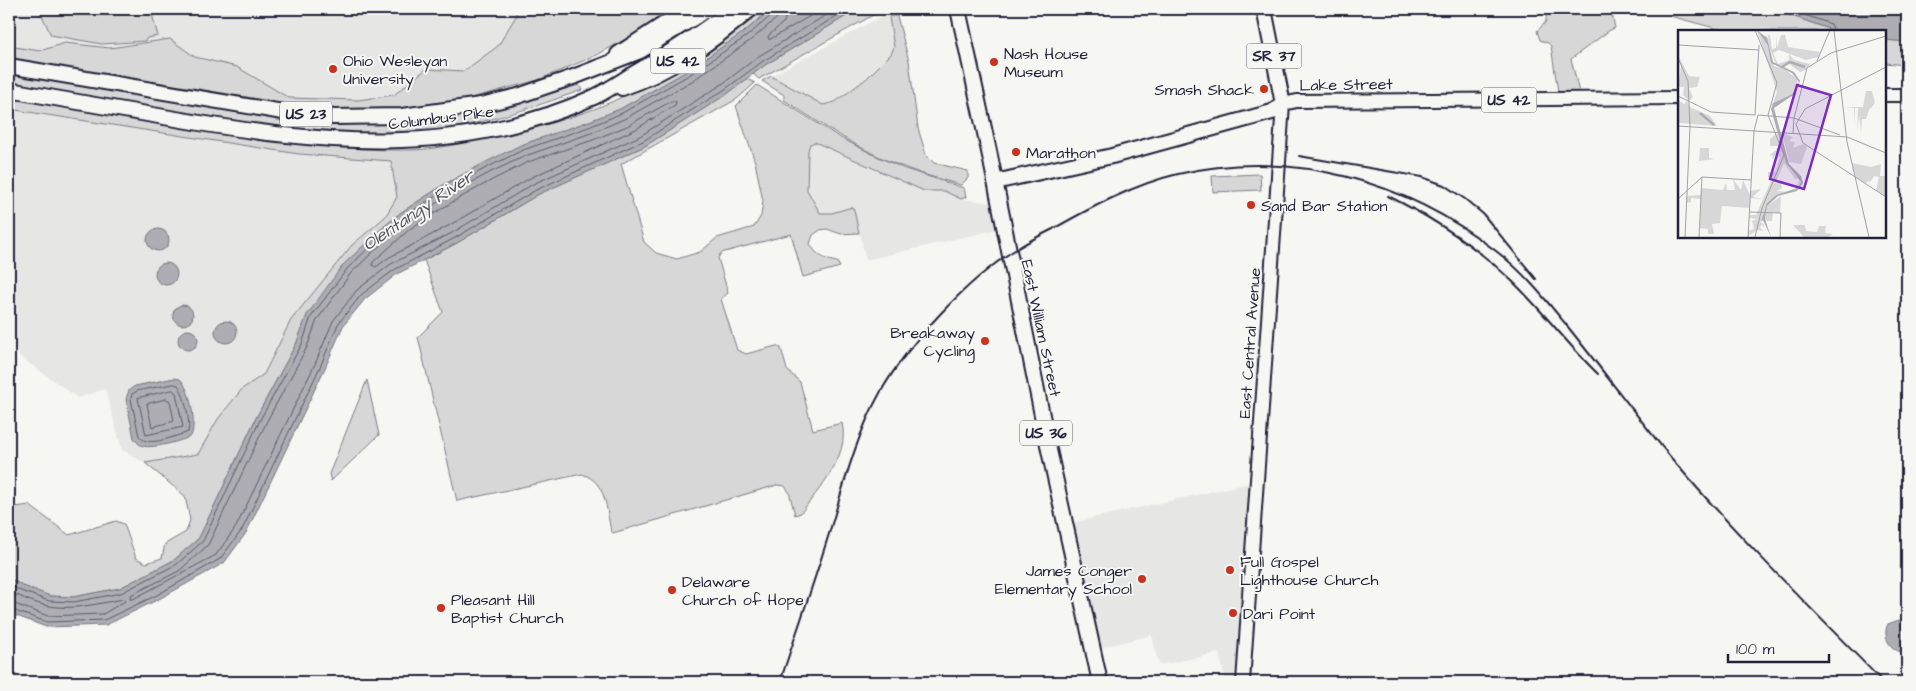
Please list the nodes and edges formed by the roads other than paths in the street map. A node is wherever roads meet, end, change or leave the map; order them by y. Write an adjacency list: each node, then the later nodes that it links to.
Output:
1 (683, 9): 8 (highway, US 42)
2 (708, 9): 8 (highway, Columbus Pike / US 23)
3 (732, 9): 12 (highway, Columbus Pike / US 23)
4 (751, 9): 12 (highway, US 42)
5 (958, 9): 15 (highway, East William Street / US 36)
6 (1264, 9): 14 (highway, East Central Avenue / SR 37)
7 (9, 66): 8 (highway, Columbus Pike / US 23)
8 (600, 66)
9 (9, 90): 12 (highway, Columbus Pike / US 23)
10 (1886, 95): 11 (main road)
11 (1907, 95)
12 (595, 97)
13 (1678, 98): 14 (main road, Lake Street / US 42)
14 (1283, 104): 15 (highway, Lake Street / US 42); 17 (main road, East Central Avenue / SR 37)
15 (995, 182): 16 (highway, East William Street / US 36)
16 (1100, 682)
17 (1242, 682)

